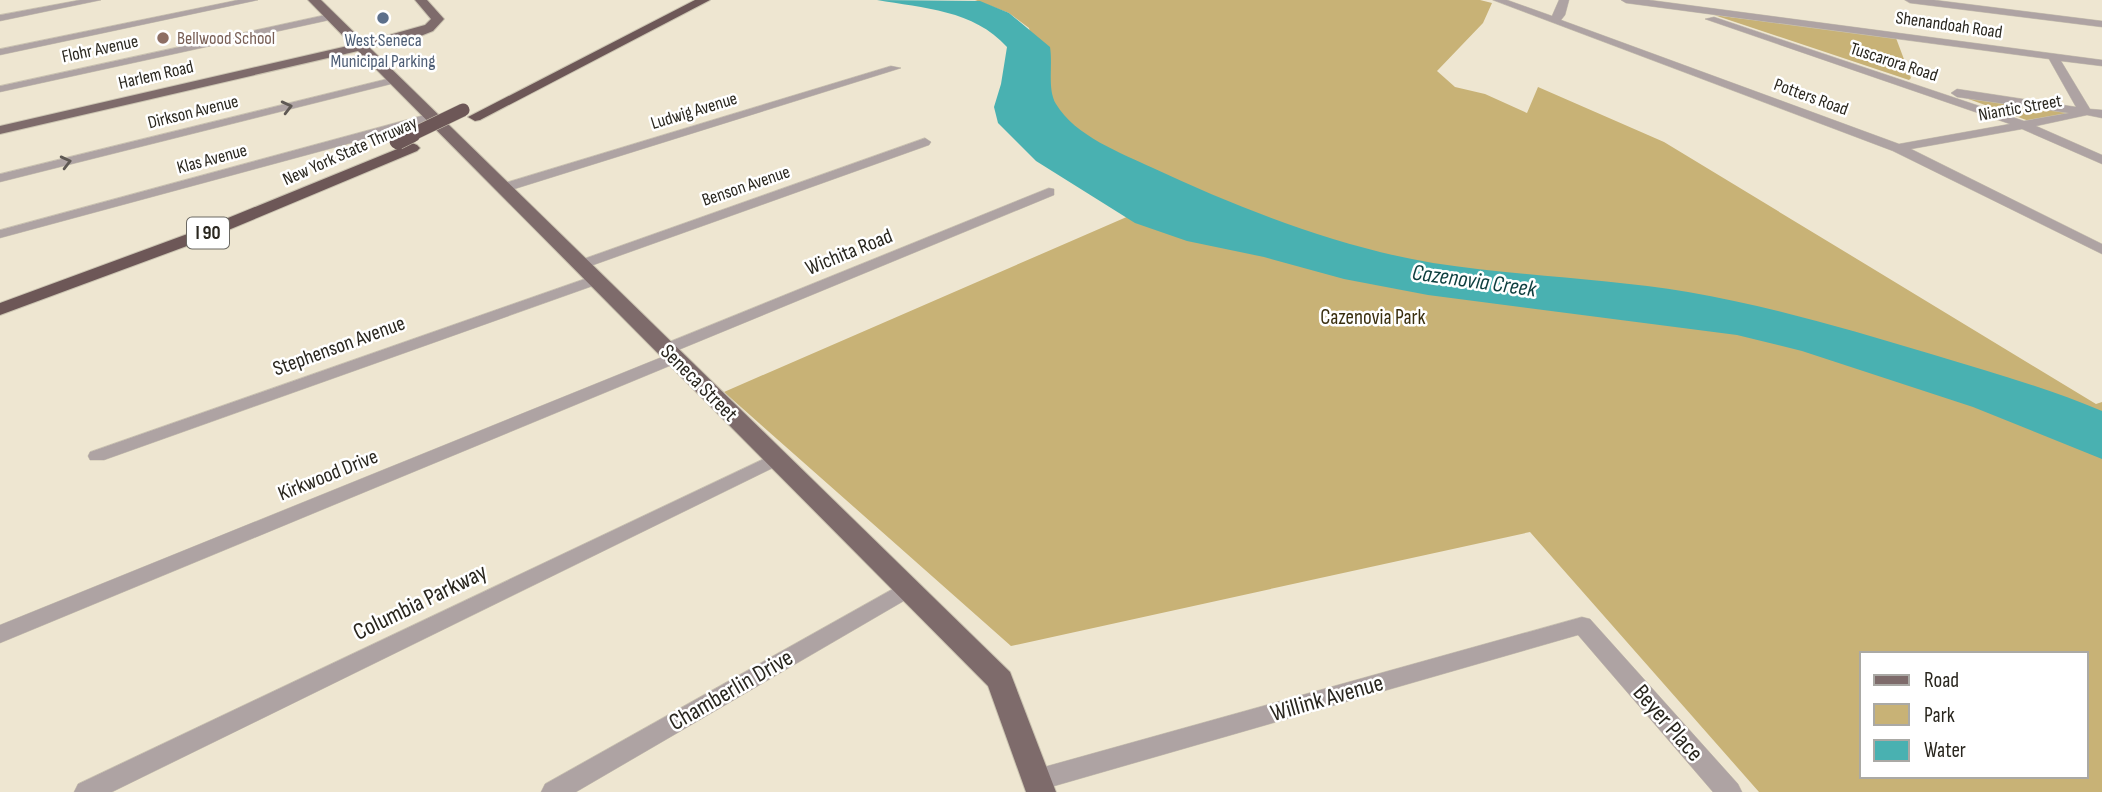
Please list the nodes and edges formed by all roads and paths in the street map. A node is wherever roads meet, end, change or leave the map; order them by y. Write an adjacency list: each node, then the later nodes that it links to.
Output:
1 (96, 0): 15 (street)
2 (253, 0): 19 (street)
3 (314, 0): 14 (main road, Seneca Street)
4 (421, 0): 18 (main road, Harlem Road)
5 (685, 0): 28 (highway, New York State Thruway / I 90)
6 (704, 0): 28 (highway, New York State Thruway / I 90)
7 (1498, 0): 16 (street, Potters Road)
8 (1564, 0): 16 (street)
9 (1626, 0): 12 (street, Shenandoah Road)
10 (1910, 0): 11 (street)
11 (1941, 2): 17 (street)
12 (1672, 6): 13 (street, Shenandoah Road); 24 (street, Tuscarora Road)
13 (1688, 8): 20 (street, Shenandoah Road); 26 (street, Tuscarora Road)
14 (330, 17): 18 (main road, Seneca Street); 25 (street, Flohr Avenue)
15 (0, 18)
16 (1554, 20): 35 (street, Potters Road)
17 (2102, 24)
18 (362, 47): 23 (main road, Seneca Street); 32 (main road, Harlem Road)
19 (0, 52)
20 (2053, 57): 21 (street, Shenandoah Road); 27 (street, Niantic Street)
21 (2102, 63)
22 (895, 68): 38 (street, Ludwig Avenue)
23 (395, 80): 30 (main road, Seneca Street); 37 (street, Dirkson Avenue, one-way to 23)
24 (1912, 86): 26 (street); 31 (street, Tuscarora Road)
25 (0, 89)
26 (1931, 89): 27 (street); 31 (street, Tuscarora Road)
27 (2085, 111): 29 (street); 31 (street, Niantic Street)
28 (469, 114): 34 (highway, New York State Thruway / I 90)
29 (2102, 114)
30 (432, 117): 38 (main road, Seneca Street); 40 (street, Klas Avenue)
31 (2026, 124): 35 (street, Niantic Street); 36 (street, Tuscarora Road)
32 (0, 130)
33 (925, 142): 42 (street, Benson Avenue)
34 (405, 144): 44 (highway, New York State Thruway / I 90); 45 (highway, New York State Thruway / I 90)
35 (1898, 148): 41 (street, Potters Road)
36 (2102, 158)
37 (0, 178)
38 (503, 188): 42 (main road, Seneca Street)
39 (1049, 192): 46 (street, Wichita Road)
40 (0, 234)
41 (2102, 250)
42 (580, 265): 43 (main road, Seneca Street)
43 (596, 280): 46 (main road, Seneca Street); 47 (street, Stephenson Avenue)
44 (0, 295)
45 (0, 309)
46 (669, 354): 48 (main road, Seneca Street); 50 (street, Kirkwood Drive)
47 (97, 456)
48 (776, 459): 49 (main road, Seneca Street); 53 (street, Columbia Parkway)
49 (907, 589): 52 (main road, Seneca Street); 54 (street, Chamberlin Drive)
50 (0, 635)
51 (1606, 653): 52 (street, Willink Avenue); 55 (street, Beyer Place)
52 (1039, 786)
53 (87, 792)
54 (554, 792)
55 (1729, 792)

